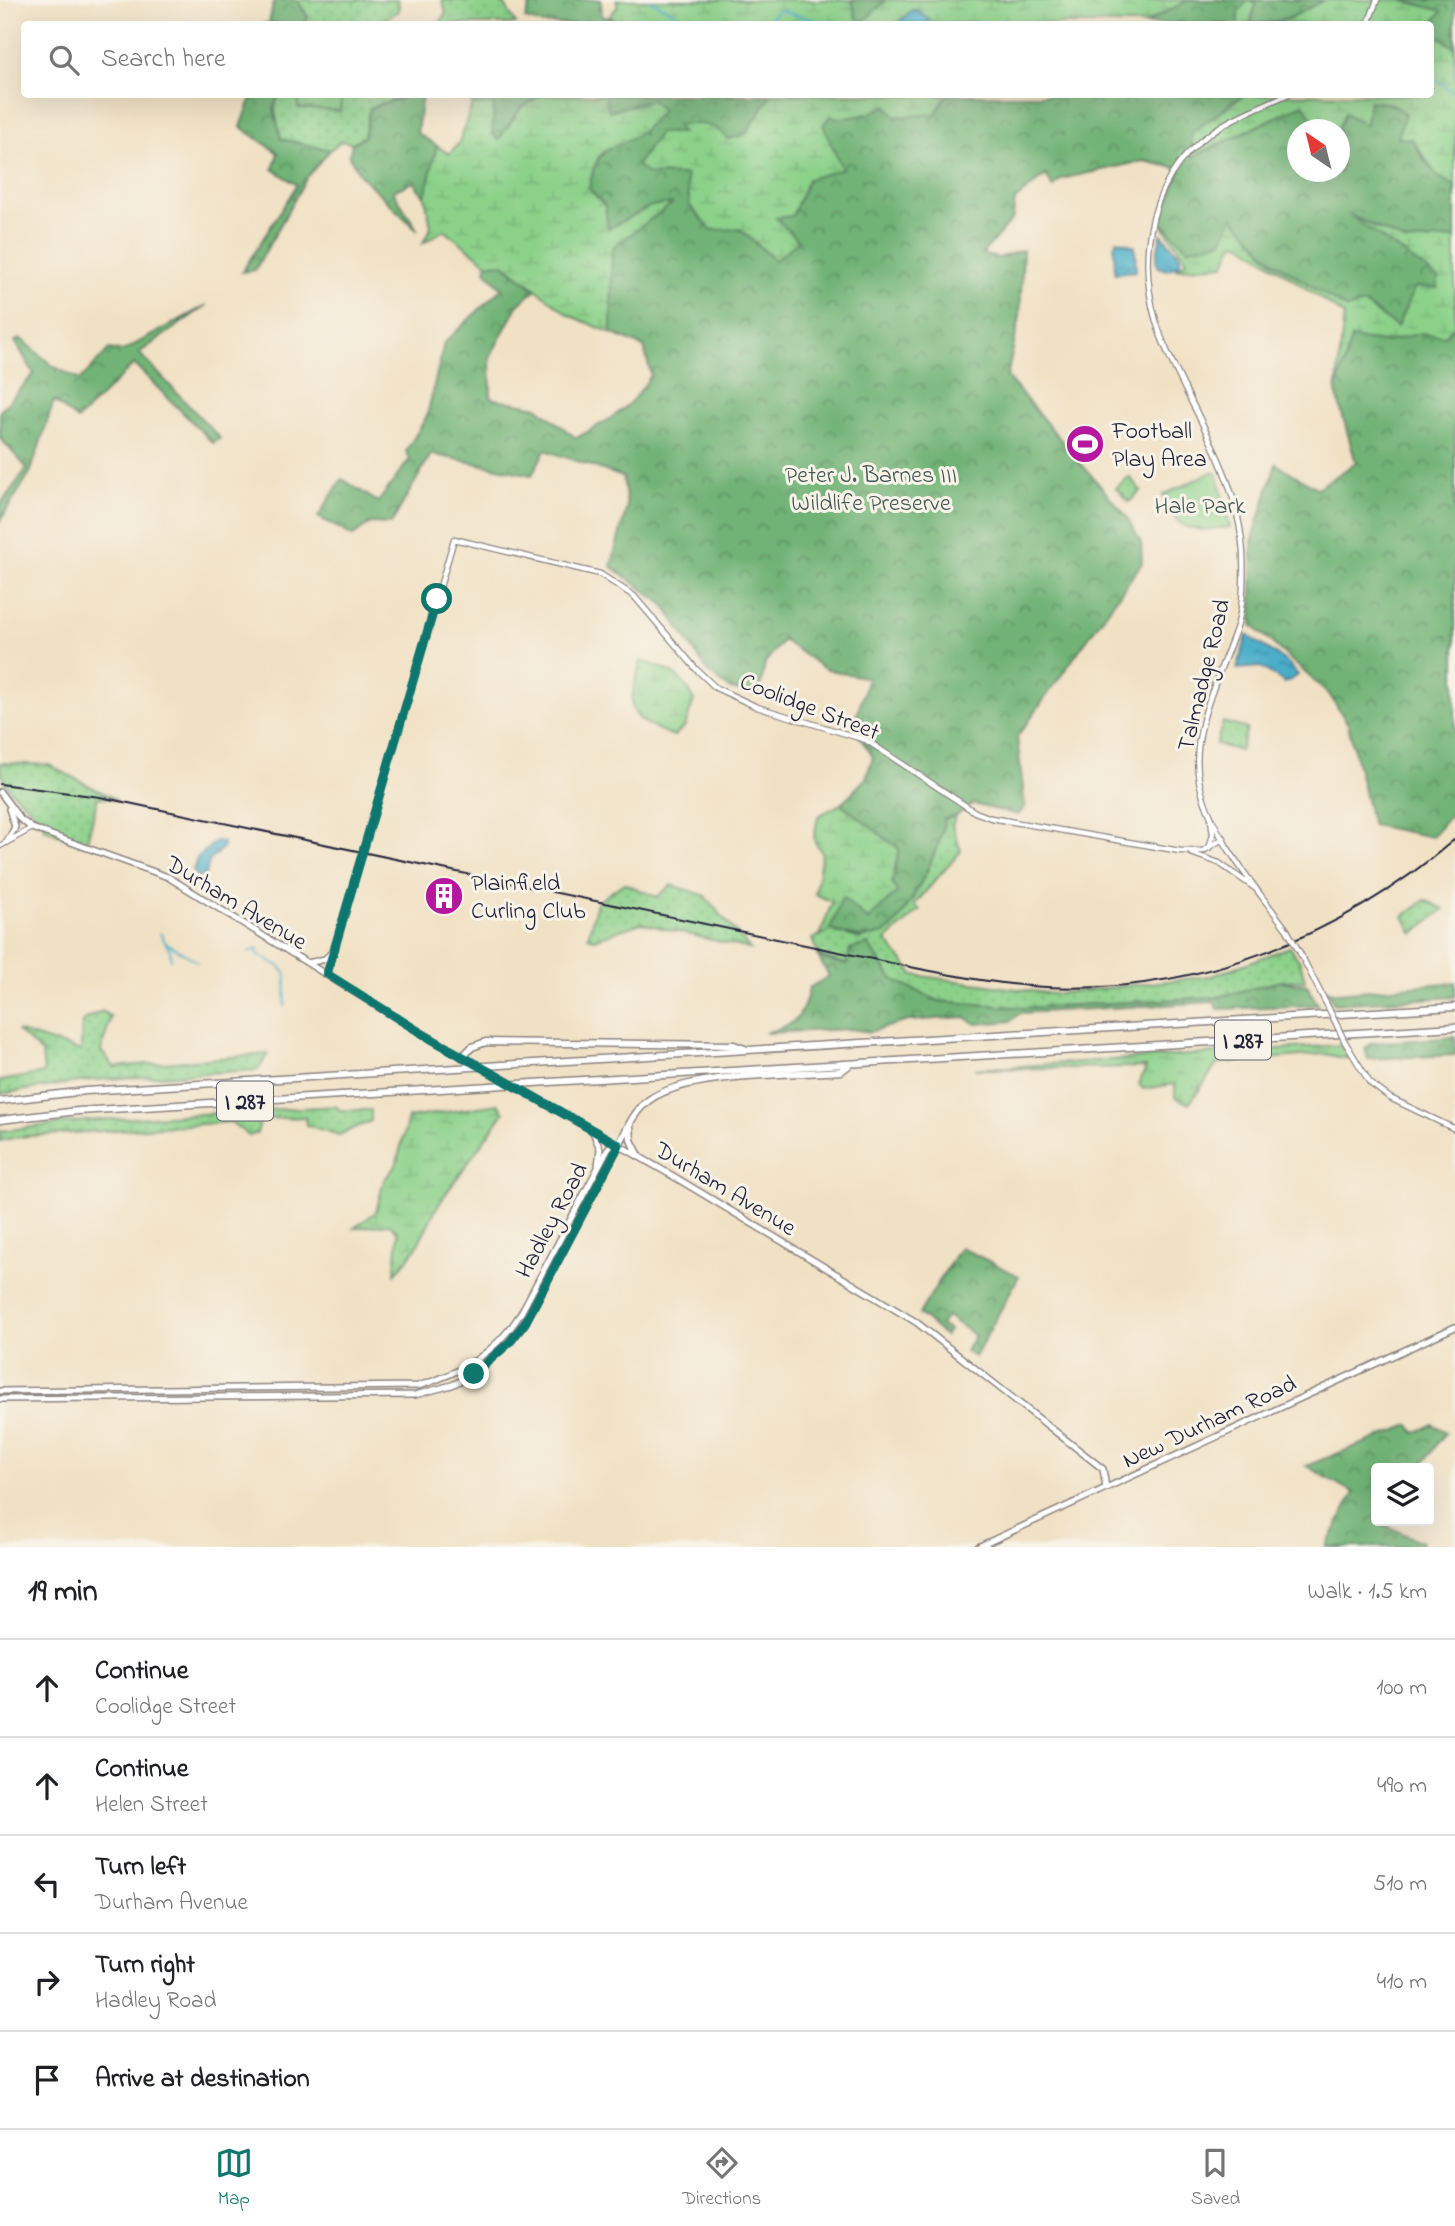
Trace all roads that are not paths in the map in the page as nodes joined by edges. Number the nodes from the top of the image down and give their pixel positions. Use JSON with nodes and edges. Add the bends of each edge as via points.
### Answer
{"nodes":[{"id":1,"x":1377,"y":0,"type":"edge"},
{"id":2,"x":1369,"y":21,"type":"edge"},
{"id":3,"x":1280,"y":98,"type":"edge"},
{"id":4,"x":0,"y":792,"type":"edge"},
{"id":5,"x":5,"y":799,"type":"junction"},
{"id":6,"x":1211,"y":818,"type":"junction"},
{"id":7,"x":32,"y":828,"type":"junction"},
{"id":8,"x":1224,"y":838,"type":"junction"},
{"id":9,"x":6,"y":842,"type":"junction"},
{"id":10,"x":0,"y":846,"type":"edge"},
{"id":11,"x":1209,"y":848,"type":"junction"},
{"id":12,"x":1180,"y":850,"type":"junction"},
{"id":13,"x":1259,"y":892,"type":"junction"},
{"id":14,"x":335,"y":949,"type":"junction"},
{"id":15,"x":306,"y":963,"type":"junction"},
{"id":16,"x":327,"y":974,"type":"junction"},
{"id":17,"x":1455,"y":1007,"type":"edge"},
{"id":18,"x":1455,"y":1027,"type":"edge"},
{"id":19,"x":751,"y":1051,"type":"junction"},
{"id":20,"x":462,"y":1056,"type":"junction"},
{"id":21,"x":851,"y":1064,"type":"junction"},
{"id":22,"x":511,"y":1084,"type":"junction"},
{"id":23,"x":0,"y":1101,"type":"edge"},
{"id":24,"x":0,"y":1121,"type":"edge"},
{"id":25,"x":630,"y":1123,"type":"junction"},
{"id":26,"x":1455,"y":1129,"type":"edge"},
{"id":27,"x":593,"y":1132,"type":"junction"},
{"id":28,"x":619,"y":1145,"type":"junction"},
{"id":29,"x":639,"y":1156,"type":"junction"},
{"id":30,"x":598,"y":1167,"type":"junction"},
{"id":31,"x":1455,"y":1327,"type":"edge"},
{"id":32,"x":0,"y":1391,"type":"edge"},
{"id":33,"x":0,"y":1399,"type":"edge"},
{"id":34,"x":1106,"y":1488,"type":"junction"},
{"id":35,"x":978,"y":1547,"type":"edge"}],
"edges":[{"from":1,"to":2,"type":"street"},
{"from":3,"to":6,"type":"street","name":"Talmadge Road","via":[[1213,130],[1180,160],[1153,215],[1147,252],[1150,296],[1161,337],[1221,459],[1241,533],[1240,612],[1202,728],[1197,760]]},
{"from":4,"to":5,"type":"main road"},
{"from":5,"to":7,"type":"main road"},
{"from":5,"to":9,"type":"main road","via":[[15,827]]},
{"from":6,"to":8,"type":"street","name":"Talmadge Road"},
{"from":6,"to":11,"type":"street"},
{"from":7,"to":9,"type":"street"},
{"from":7,"to":15,"type":"main road","name":"Durham Avenue","via":[[168,877]]},
{"from":8,"to":11,"type":"street","name":"Coolidge Street"},
{"from":8,"to":13,"type":"street","name":"Talmadge Road"},
{"from":9,"to":10,"type":"street"},
{"from":11,"to":12,"type":"street","name":"Coolidge Street"},
{"from":12,"to":13,"type":"street","via":[[1219,863]]},
{"from":12,"to":14,"type":"street","name":"Coolidge Street","via":[[1008,822],[975,811],[866,740],[757,707],[716,688],[634,596],[600,574],[454,539]]},
{"from":13,"to":26,"type":"street","name":"Talmadge Road","bridge":true,"via":[[1287,930],[1370,1083],[1390,1098]]},
{"from":14,"to":15,"type":"main road","via":[[322,961]]},
{"from":14,"to":16,"type":"street"},
{"from":15,"to":16,"type":"main road","name":"Durham Avenue"},
{"from":16,"to":20,"type":"main road","name":"Durham Avenue"},
{"from":17,"to":19,"type":"highway","number":"I 287"},
{"from":18,"to":21,"type":"highway","number":"I 287"},
{"from":19,"to":20,"type":"highway","via":[[734,1045],[486,1042]]},
{"from":19,"to":23,"type":"highway","number":"I 287","bridge":true,"via":[[99,1090]]},
{"from":20,"to":22,"type":"main road","name":"Durham Avenue"},
{"from":21,"to":22,"type":"highway","number":"I 287","bridge":true},
{"from":21,"to":25,"type":"highway","via":[[841,1071],[678,1086],[650,1100]]},
{"from":22,"to":24,"type":"highway","number":"I 287","bridge":true,"via":[[78,1111]]},
{"from":22,"to":27,"type":"main road","name":"Durham Avenue"},
{"from":25,"to":28,"type":"highway"},
{"from":25,"to":29,"type":"highway","via":[[631,1140]]},
{"from":27,"to":28,"type":"main road","name":"Durham Avenue"},
{"from":27,"to":30,"type":"main road","via":[[600,1149]]},
{"from":28,"to":29,"type":"main road","name":"Durham Avenue"},
{"from":28,"to":30,"type":"main road","name":"Hadley Road","via":[[609,1147]]},
{"from":28,"to":33,"type":"main road","name":"Hadley Road","via":[[525,1323],[494,1359],[452,1385],[415,1395]]},
{"from":29,"to":34,"type":"main road","name":"Durham Avenue","via":[[916,1322],[1103,1469]]},
{"from":30,"to":32,"type":"main road","name":"Hadley Road","via":[[512,1327],[485,1355],[449,1376],[418,1386]]},
{"from":31,"to":34,"type":"main road","name":"New Durham Road"},
{"from":34,"to":35,"type":"main road","name":"New Durham Road"}]}
